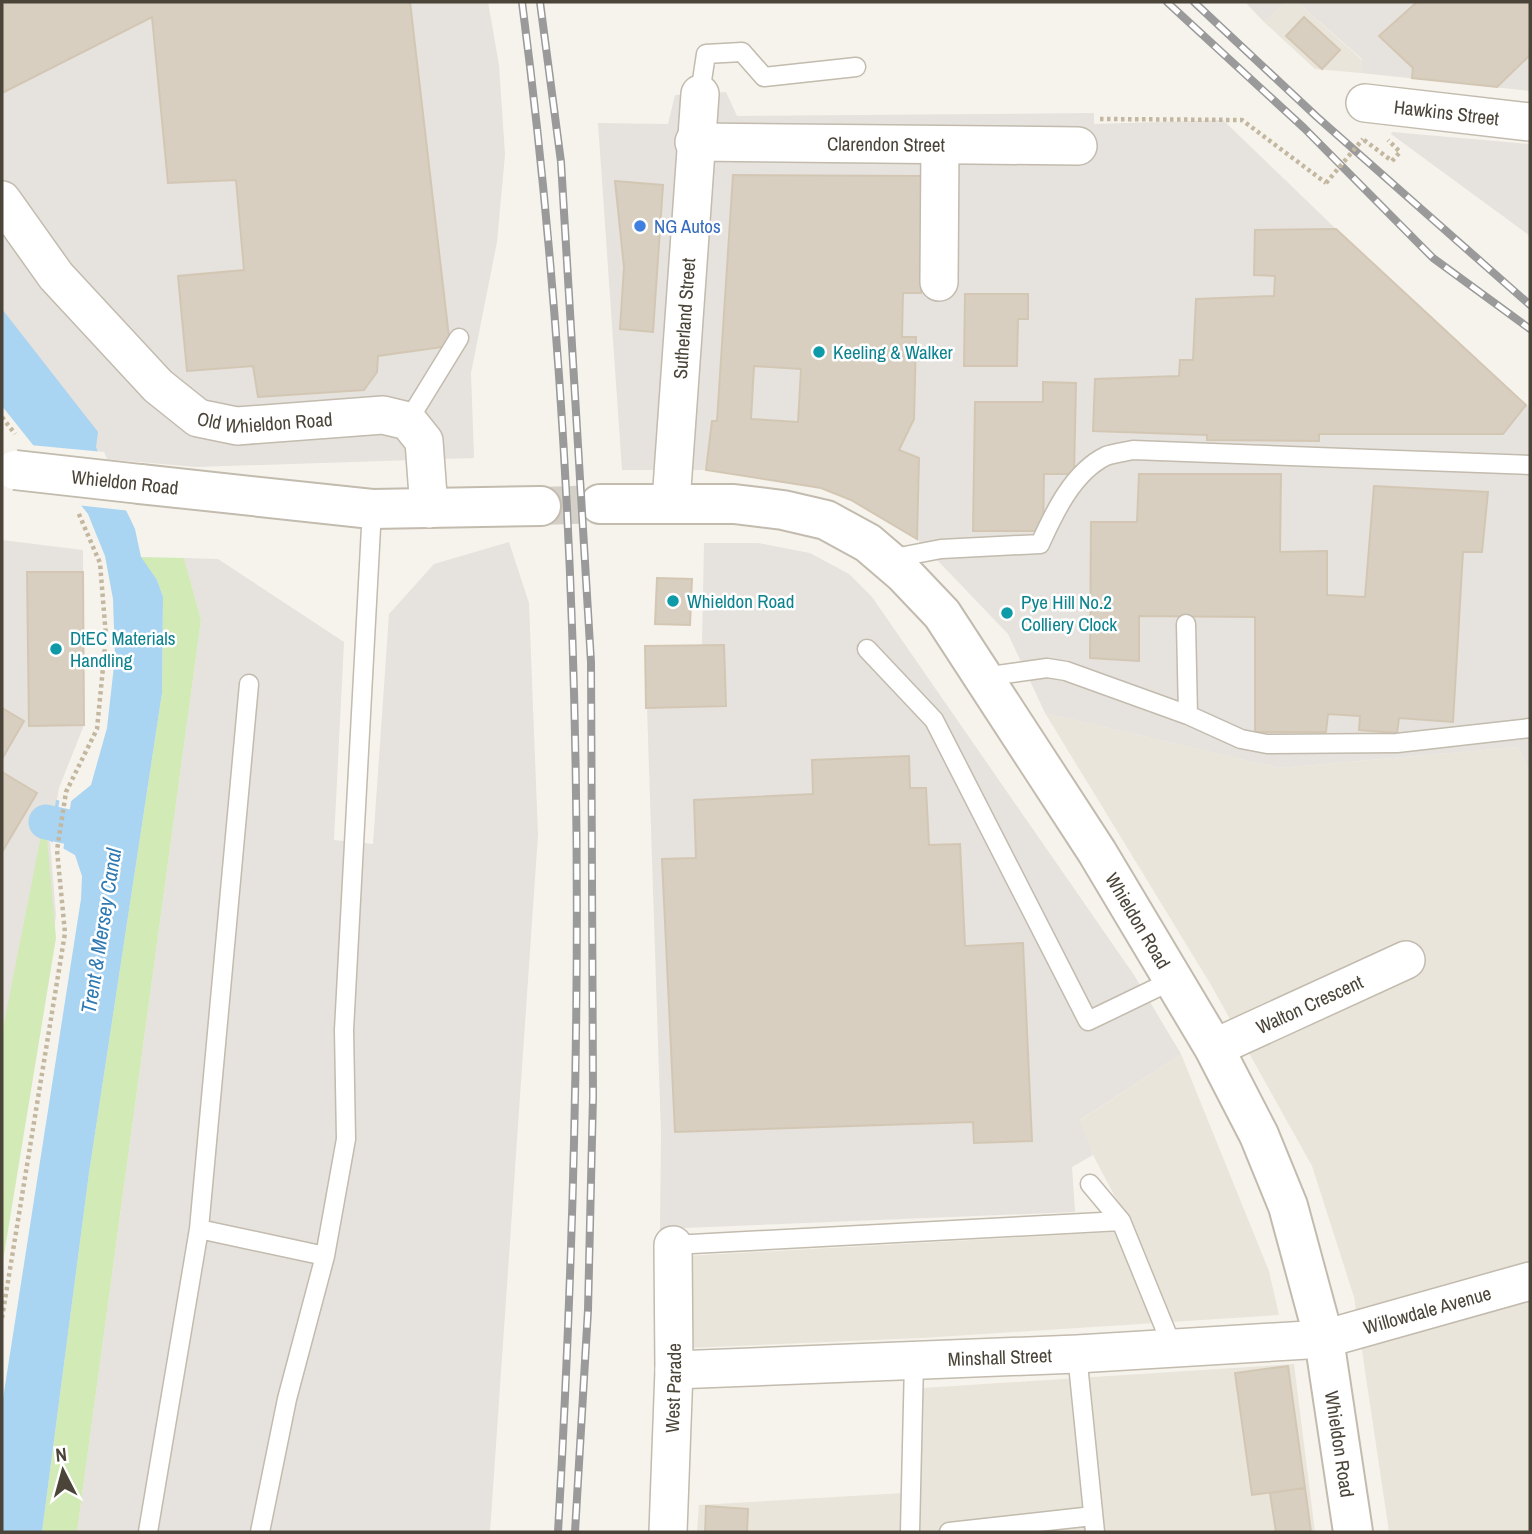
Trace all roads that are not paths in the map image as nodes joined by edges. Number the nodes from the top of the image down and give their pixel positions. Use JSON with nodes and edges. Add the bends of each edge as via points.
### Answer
{"nodes":[{"id":1,"x":856,"y":66,"type":"dead end"},
{"id":2,"x":700,"y":94,"type":"joint"},
{"id":3,"x":1365,"y":103,"type":"dead end"},
{"id":4,"x":1530,"y":122,"type":"edge"},
{"id":5,"x":694,"y":142,"type":"junction"},
{"id":6,"x":940,"y":146,"type":"junction"},
{"id":7,"x":1078,"y":146,"type":"road end"},
{"id":8,"x":2,"y":200,"type":"edge"},
{"id":9,"x":939,"y":282,"type":"dead end"},
{"id":10,"x":459,"y":338,"type":"dead end"},
{"id":11,"x":408,"y":421,"type":"junction"},
{"id":12,"x":11,"y":458,"type":"edge"},
{"id":13,"x":1530,"y":465,"type":"edge"},
{"id":14,"x":670,"y":502,"type":"junction"},
{"id":15,"x":600,"y":504,"type":"tunnel mouth"},
{"id":16,"x":541,"y":506,"type":"tunnel mouth"},
{"id":17,"x":372,"y":509,"type":"junction"},
{"id":18,"x":429,"y":509,"type":"junction"},
{"id":19,"x":888,"y":560,"type":"junction"},
{"id":20,"x":1186,"y":624,"type":"dead end"},
{"id":21,"x":867,"y":649,"type":"dead end"},
{"id":22,"x":983,"y":677,"type":"junction"},
{"id":23,"x":249,"y":684,"type":"dead end"},
{"id":24,"x":1188,"y":715,"type":"junction"},
{"id":25,"x":1530,"y":728,"type":"edge"},
{"id":26,"x":1406,"y":960,"type":"dead end"},
{"id":27,"x":1173,"y":980,"type":"junction"},
{"id":28,"x":1214,"y":1048,"type":"junction"},
{"id":29,"x":1090,"y":1184,"type":"dead end"},
{"id":30,"x":1121,"y":1221,"type":"junction"},
{"id":31,"x":199,"y":1229,"type":"junction"},
{"id":32,"x":673,"y":1245,"type":"joint"},
{"id":33,"x":325,"y":1256,"type":"junction"},
{"id":34,"x":1530,"y":1281,"type":"edge"},
{"id":35,"x":1324,"y":1339,"type":"junction"},
{"id":36,"x":1172,"y":1346,"type":"junction"},
{"id":37,"x":1077,"y":1354,"type":"junction"},
{"id":38,"x":914,"y":1362,"type":"junction"},
{"id":39,"x":674,"y":1370,"type":"junction"},
{"id":40,"x":1094,"y":1524,"type":"edge"},
{"id":41,"x":148,"y":1532,"type":"edge"},
{"id":42,"x":260,"y":1532,"type":"edge"},
{"id":43,"x":668,"y":1532,"type":"edge"},
{"id":44,"x":910,"y":1532,"type":"edge"},
{"id":45,"x":949,"y":1532,"type":"edge"},
{"id":46,"x":1353,"y":1532,"type":"edge"}],
"edges":[{"from":1,"to":2,"type":"lane","via":[[764,77],[741,52],[706,54]]},
{"from":2,"to":5,"type":"street","name":"Sutherland Street"},
{"from":3,"to":4,"type":"street","name":"Hawkins Street"},
{"from":5,"to":6,"type":"street","name":"Clarendon Street"},
{"from":5,"to":14,"type":"street","name":"Sutherland Street"},
{"from":6,"to":7,"type":"street","name":"Clarendon Street"},
{"from":6,"to":9,"type":"street"},
{"from":8,"to":11,"type":"street","name":"Old Whieldon Road","via":[[56,276],[158,386],[198,418],[237,426],[383,415]]},
{"from":10,"to":11,"type":"lane"},
{"from":11,"to":18,"type":"street","via":[[424,441]]},
{"from":12,"to":17,"type":"street","name":"Whieldon Road","bridge":true,"via":[[140,484]]},
{"from":13,"to":19,"type":"lane","via":[[1133,450],[1105,457],[1081,477],[1056,507],[1040,544],[941,549]]},
{"from":14,"to":15,"type":"street","name":"Whieldon Road"},
{"from":14,"to":19,"type":"street","name":"Whieldon Road","via":[[746,505],[826,520]]},
{"from":16,"to":18,"type":"street","name":"Whieldon Road"},
{"from":17,"to":18,"type":"street","name":"Whieldon Road"},
{"from":17,"to":33,"type":"lane","via":[[344,1030],[346,1139]]},
{"from":19,"to":22,"type":"street","name":"Whieldon Road","via":[[942,614]]},
{"from":20,"to":24,"type":"lane"},
{"from":21,"to":27,"type":"lane","via":[[934,720],[1088,1021]]},
{"from":22,"to":24,"type":"lane","via":[[1047,668],[1066,671]]},
{"from":22,"to":27,"type":"street","name":"Whieldon Road","via":[[1097,852]]},
{"from":23,"to":31,"type":"lane"},
{"from":24,"to":25,"type":"lane","via":[[1241,739],[1267,744],[1397,743]]},
{"from":26,"to":28,"type":"street","name":"Walton Crescent"},
{"from":27,"to":28,"type":"street","name":"Whieldon Road"},
{"from":28,"to":35,"type":"street","name":"Whieldon Road","via":[[1259,1135],[1288,1206]]},
{"from":29,"to":30,"type":"lane"},
{"from":30,"to":32,"type":"lane"},
{"from":30,"to":36,"type":"lane"},
{"from":31,"to":33,"type":"lane"},
{"from":31,"to":41,"type":"lane"},
{"from":32,"to":39,"type":"street","name":"West Parade"},
{"from":33,"to":42,"type":"lane","via":[[287,1399]]},
{"from":34,"to":35,"type":"street","name":"Willowdale Avenue"},
{"from":35,"to":36,"type":"street","name":"Minshall Street"},
{"from":35,"to":46,"type":"street","name":"Whieldon Road"},
{"from":36,"to":37,"type":"street","name":"Minshall Street"},
{"from":37,"to":38,"type":"street","name":"Minshall Street"},
{"from":37,"to":40,"type":"lane"},
{"from":38,"to":39,"type":"street","name":"Minshall Street"},
{"from":38,"to":44,"type":"lane"},
{"from":39,"to":43,"type":"street","name":"West Parade"},
{"from":40,"to":45,"type":"lane"}]}
